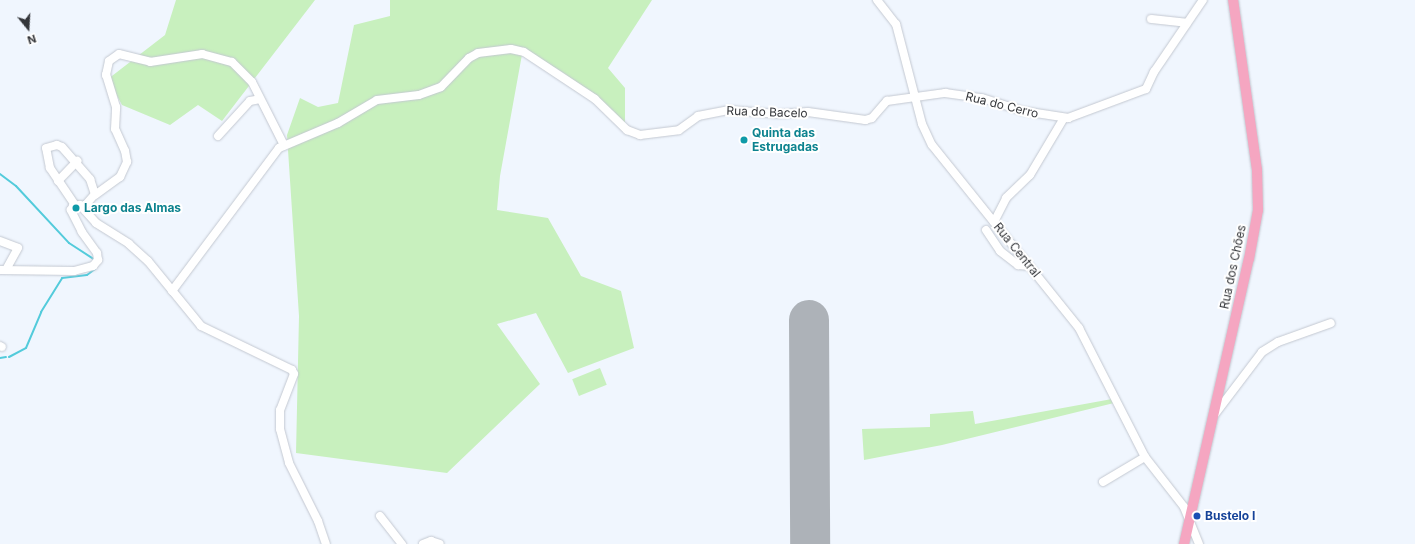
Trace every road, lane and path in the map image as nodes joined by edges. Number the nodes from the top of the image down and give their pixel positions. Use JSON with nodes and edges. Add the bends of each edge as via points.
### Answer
{"nodes":[{"id":1,"x":877,"y":0,"type":"edge"},
{"id":2,"x":1203,"y":0,"type":"edge"},
{"id":3,"x":1233,"y":0,"type":"edge"},
{"id":4,"x":1151,"y":19,"type":"dead end"},
{"id":5,"x":1187,"y":24,"type":"junction"},
{"id":6,"x":915,"y":97,"type":"junction"},
{"id":7,"x":260,"y":99,"type":"junction"},
{"id":8,"x":1064,"y":118,"type":"junction"},
{"id":9,"x":218,"y":136,"type":"dead end"},
{"id":10,"x":284,"y":145,"type":"junction"},
{"id":11,"x":77,"y":161,"type":"junction"},
{"id":12,"x":58,"y":181,"type":"junction"},
{"id":13,"x":95,"y":195,"type":"junction"},
{"id":14,"x":75,"y":205,"type":"junction"},
{"id":15,"x":83,"y":208,"type":"junction"},
{"id":16,"x":994,"y":222,"type":"junction"},
{"id":17,"x":986,"y":230,"type":"dead end"},
{"id":18,"x":0,"y":241,"type":"edge"},
{"id":19,"x":1029,"y":266,"type":"junction"},
{"id":20,"x":3,"y":270,"type":"edge"},
{"id":21,"x":172,"y":291,"type":"junction"},
{"id":22,"x":1331,"y":323,"type":"dead end"},
{"id":23,"x":1214,"y":416,"type":"junction"},
{"id":24,"x":1145,"y":457,"type":"junction"},
{"id":25,"x":1103,"y":482,"type":"dead end"},
{"id":26,"x":1176,"y":494,"type":"junction"},
{"id":27,"x":1194,"y":500,"type":"junction"},
{"id":28,"x":380,"y":516,"type":"dead end"},
{"id":29,"x":1190,"y":519,"type":"junction"},
{"id":30,"x":1185,"y":540,"type":"edge"},
{"id":31,"x":326,"y":544,"type":"edge"},
{"id":32,"x":402,"y":544,"type":"edge"},
{"id":33,"x":423,"y":544,"type":"edge"},
{"id":34,"x":440,"y":544,"type":"edge"},
{"id":35,"x":1199,"y":544,"type":"edge"}],
"edges":[{"from":1,"to":6,"type":"street","name":"Rua Central","via":[[896,24]]},
{"from":2,"to":5,"type":"street","name":"Rua do Cerro"},
{"from":3,"to":23,"type":"main road","name":"Rua dos Chões","via":[[1257,170],[1258,203],[1252,245]]},
{"from":4,"to":5,"type":"street"},
{"from":5,"to":8,"type":"street","name":"Rua do Cerro","via":[[1145,90],[1085,114]]},
{"from":6,"to":8,"type":"street","name":"Rua do Cerro","via":[[945,94],[975,96],[1019,110]]},
{"from":6,"to":10,"type":"street","name":"Rua do Bacelo","via":[[885,102],[872,118],[865,120],[805,112],[778,114],[725,110],[698,116],[679,130],[640,135],[627,130],[595,99],[524,52],[511,49],[476,54],[441,87],[419,95],[377,100],[338,124]]},
{"from":6,"to":16,"type":"street","name":"Rua Central","via":[[932,145]]},
{"from":7,"to":9,"type":"street","via":[[250,101]]},
{"from":7,"to":10,"type":"street"},
{"from":7,"to":13,"type":"street","via":[[246,74],[235,63],[222,58],[199,54],[150,62],[127,54],[113,56],[106,66],[106,79],[116,107],[115,129],[127,162],[120,177]]},
{"from":8,"to":16,"type":"street","via":[[1030,175],[1006,198]]},
{"from":10,"to":21,"type":"street","via":[[273,154]]},
{"from":11,"to":12,"type":"street"},
{"from":11,"to":12,"type":"street","via":[[60,145],[46,148],[50,168]]},
{"from":11,"to":13,"type":"street","via":[[92,182]]},
{"from":12,"to":14,"type":"street"},
{"from":13,"to":15,"type":"street"},
{"from":14,"to":15,"type":"street"},
{"from":14,"to":20,"type":"street","via":[[71,208],[77,223],[98,255],[96,264],[87,270]]},
{"from":15,"to":21,"type":"street","via":[[100,226],[142,255]]},
{"from":16,"to":19,"type":"street","name":"Rua Central"},
{"from":17,"to":19,"type":"street","via":[[1000,251],[1018,265]]},
{"from":18,"to":20,"type":"street","via":[[18,248]]},
{"from":19,"to":24,"type":"street","name":"Rua Central","via":[[1079,328]]},
{"from":21,"to":31,"type":"street","via":[[202,327],[256,350],[294,371],[280,410],[280,429],[289,463],[318,521]]},
{"from":22,"to":23,"type":"street","via":[[1278,342],[1262,352]]},
{"from":23,"to":27,"type":"main road","name":"Rua dos Chões"},
{"from":24,"to":25,"type":"street"},
{"from":24,"to":26,"type":"street","name":"Rua Central"},
{"from":26,"to":27,"type":"street","via":[[1185,500]]},
{"from":26,"to":29,"type":"street","name":"Rua Central"},
{"from":27,"to":29,"type":"main road","name":"Rua dos Chões"},
{"from":28,"to":32,"type":"street"},
{"from":29,"to":30,"type":"main road","name":"Rua dos Chões"},
{"from":29,"to":35,"type":"street","name":"Rua Central"},
{"from":33,"to":34,"type":"street","via":[[431,541]]}]}
